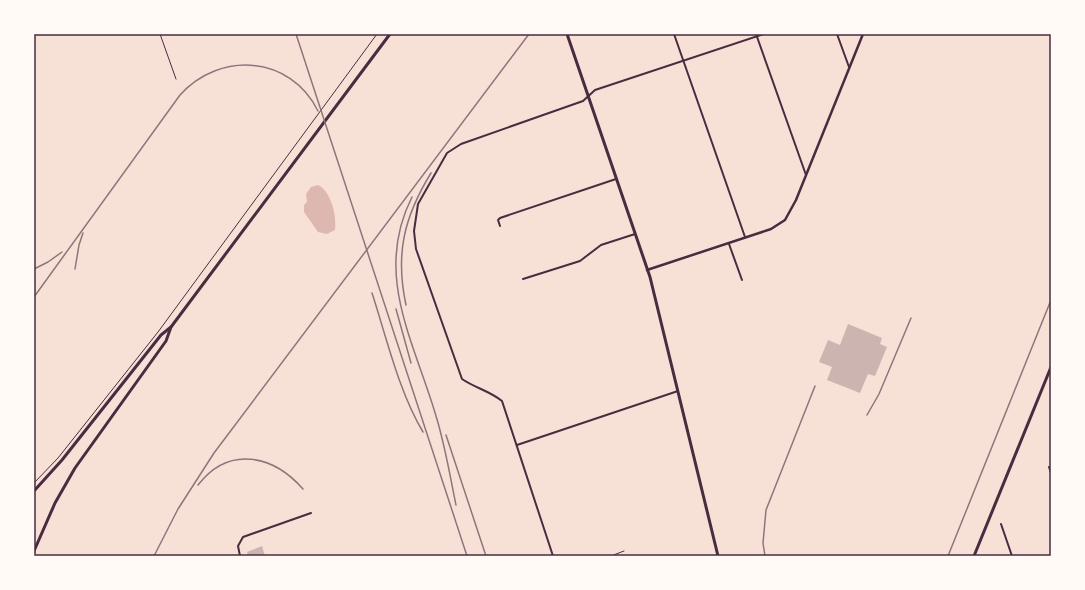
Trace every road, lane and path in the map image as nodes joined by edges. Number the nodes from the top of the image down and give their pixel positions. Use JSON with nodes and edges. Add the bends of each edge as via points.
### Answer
{"nodes":[{"id":1,"x":160,"y":34,"type":"edge"},
{"id":2,"x":377,"y":34,"type":"edge"},
{"id":3,"x":390,"y":34,"type":"edge"},
{"id":4,"x":567,"y":34,"type":"edge"},
{"id":5,"x":674,"y":34,"type":"edge"},
{"id":6,"x":764,"y":34,"type":"edge"},
{"id":7,"x":837,"y":34,"type":"edge"},
{"id":8,"x":863,"y":34,"type":"edge"},
{"id":9,"x":756,"y":35,"type":"edge"},
{"id":10,"x":684,"y":62,"type":"junction"},
{"id":11,"x":849,"y":67,"type":"junction"},
{"id":12,"x":176,"y":79,"type":"dead end"},
{"id":13,"x":589,"y":95,"type":"junction"},
{"id":14,"x":806,"y":175,"type":"junction"},
{"id":15,"x":616,"y":179,"type":"junction"},
{"id":16,"x":500,"y":226,"type":"dead end"},
{"id":17,"x":635,"y":234,"type":"junction"},
{"id":18,"x":745,"y":238,"type":"junction"},
{"id":19,"x":729,"y":244,"type":"junction"},
{"id":20,"x":648,"y":270,"type":"junction"},
{"id":21,"x":523,"y":279,"type":"dead end"},
{"id":22,"x":742,"y":280,"type":"dead end"},
{"id":23,"x":171,"y":328,"type":"junction"},
{"id":24,"x":1051,"y":366,"type":"edge"},
{"id":25,"x":678,"y":391,"type":"junction"},
{"id":26,"x":517,"y":445,"type":"junction"},
{"id":27,"x":1049,"y":467,"type":"dead end"},
{"id":28,"x":1051,"y":473,"type":"edge"},
{"id":29,"x":34,"y":483,"type":"edge"},
{"id":30,"x":34,"y":491,"type":"edge"},
{"id":31,"x":312,"y":513,"type":"dead end"},
{"id":32,"x":1001,"y":524,"type":"dead end"},
{"id":33,"x":34,"y":551,"type":"edge"},
{"id":34,"x":624,"y":551,"type":"dead end"},
{"id":35,"x":240,"y":556,"type":"edge"},
{"id":36,"x":553,"y":556,"type":"edge"},
{"id":37,"x":611,"y":556,"type":"edge"},
{"id":38,"x":718,"y":556,"type":"edge"},
{"id":39,"x":974,"y":556,"type":"edge"},
{"id":40,"x":1012,"y":556,"type":"edge"}],
"edges":[{"from":1,"to":12,"type":"lane"},
{"from":2,"to":29,"type":"path","via":[[158,332],[58,458]]},
{"from":3,"to":23,"type":"main road"},
{"from":4,"to":13,"type":"main road"},
{"from":5,"to":10,"type":"street"},
{"from":6,"to":9,"type":"street"},
{"from":7,"to":11,"type":"street"},
{"from":8,"to":11,"type":"street"},
{"from":9,"to":10,"type":"street"},
{"from":9,"to":14,"type":"street"},
{"from":10,"to":13,"type":"street","via":[[595,90]]},
{"from":10,"to":18,"type":"street"},
{"from":11,"to":14,"type":"street"},
{"from":13,"to":15,"type":"main road"},
{"from":13,"to":26,"type":"street","via":[[583,101],[461,144],[446,153],[418,204],[414,231],[416,249],[462,379],[472,386],[494,394],[502,401]]},
{"from":14,"to":18,"type":"street","via":[[793,208],[785,220],[771,229]]},
{"from":15,"to":16,"type":"street","via":[[500,218]]},
{"from":15,"to":17,"type":"main road"},
{"from":17,"to":20,"type":"main road"},
{"from":17,"to":21,"type":"street","via":[[601,245],[580,261]]},
{"from":18,"to":19,"type":"street"},
{"from":19,"to":20,"type":"street"},
{"from":19,"to":22,"type":"street"},
{"from":20,"to":25,"type":"main road"},
{"from":23,"to":30,"type":"main road","via":[[161,335],[62,460]]},
{"from":23,"to":33,"type":"main road","via":[[166,341],[75,468],[55,503]]},
{"from":24,"to":39,"type":"main road"},
{"from":25,"to":26,"type":"street"},
{"from":25,"to":38,"type":"main road"},
{"from":26,"to":36,"type":"street"},
{"from":27,"to":28,"type":"street"},
{"from":31,"to":35,"type":"street","via":[[247,535],[239,542]]},
{"from":32,"to":40,"type":"street"},
{"from":34,"to":37,"type":"lane"}]}
